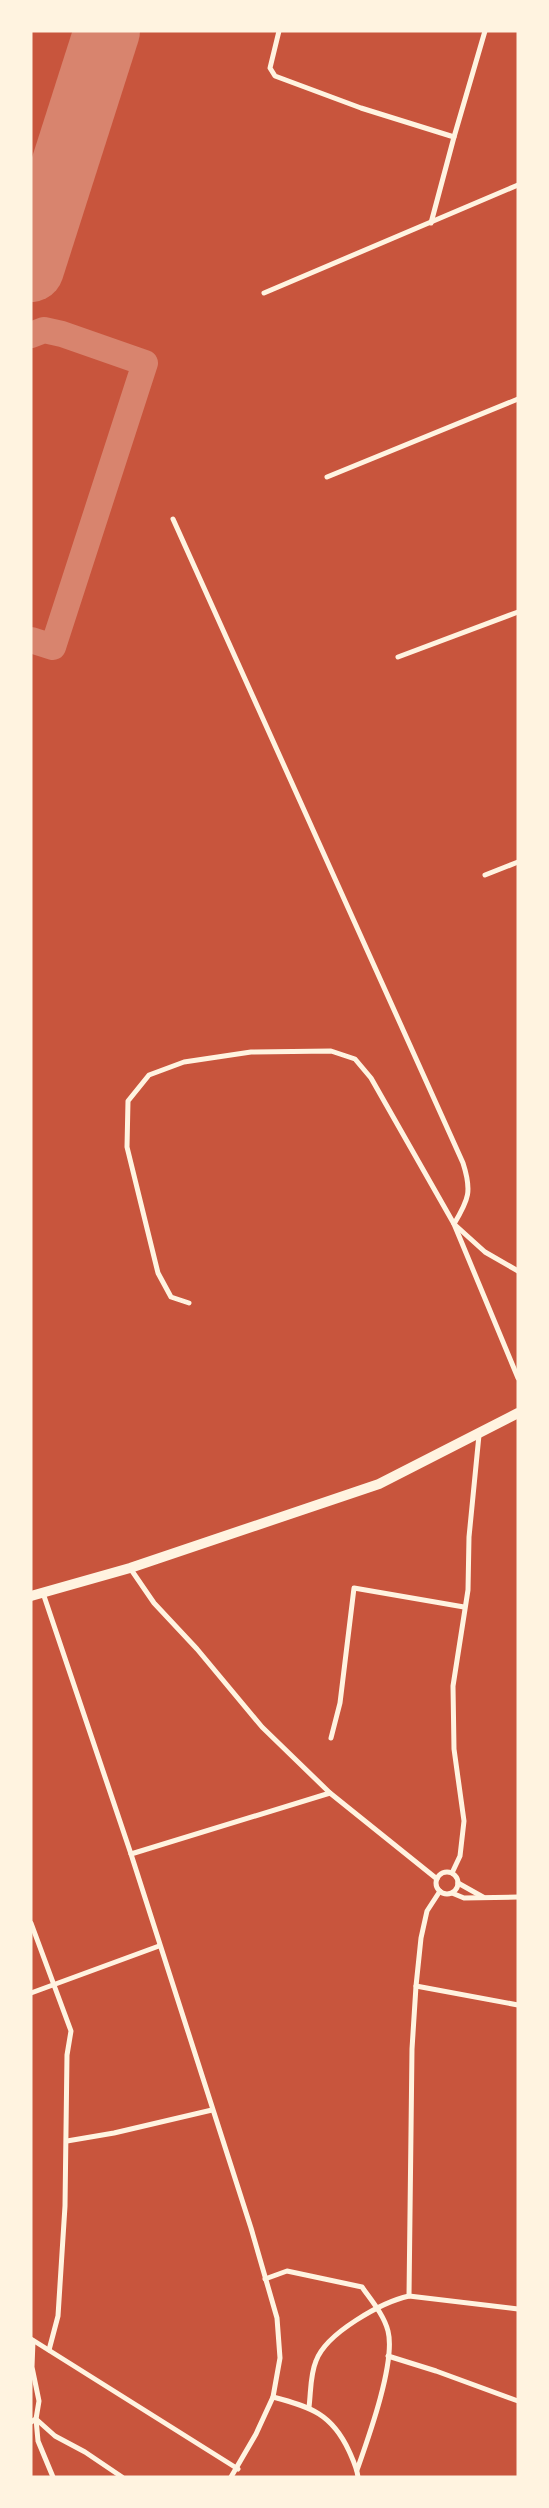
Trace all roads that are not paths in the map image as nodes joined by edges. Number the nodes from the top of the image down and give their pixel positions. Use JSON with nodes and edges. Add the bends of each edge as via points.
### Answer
{"nodes":[{"id":1,"x":279,"y":31,"type":"edge"},
{"id":2,"x":485,"y":31,"type":"edge"},
{"id":3,"x":454,"y":137,"type":"junction"},
{"id":4,"x":518,"y":185,"type":"edge"},
{"id":5,"x":431,"y":223,"type":"junction"},
{"id":6,"x":264,"y":293,"type":"dead end"},
{"id":7,"x":518,"y":399,"type":"edge"},
{"id":8,"x":327,"y":477,"type":"dead end"},
{"id":9,"x":173,"y":519,"type":"dead end"},
{"id":10,"x":518,"y":612,"type":"edge"},
{"id":11,"x":398,"y":658,"type":"dead end"},
{"id":12,"x":518,"y":862,"type":"edge"},
{"id":13,"x":485,"y":875,"type":"dead end"},
{"id":14,"x":454,"y":1224,"type":"junction"},
{"id":15,"x":518,"y":1271,"type":"edge"},
{"id":16,"x":189,"y":1302,"type":"dead end"},
{"id":17,"x":518,"y":1378,"type":"edge"},
{"id":18,"x":518,"y":1413,"type":"edge"},
{"id":19,"x":479,"y":1434,"type":"junction"},
{"id":20,"x":130,"y":1568,"type":"junction"},
{"id":21,"x":42,"y":1592,"type":"junction"},
{"id":22,"x":31,"y":1596,"type":"edge"},
{"id":23,"x":464,"y":1607,"type":"junction"},
{"id":24,"x":331,"y":1738,"type":"dead end"},
{"id":25,"x":330,"y":1793,"type":"junction"},
{"id":26,"x":131,"y":1854,"type":"junction"},
{"id":27,"x":452,"y":1873,"type":"junction"},
{"id":28,"x":437,"y":1879,"type":"junction"},
{"id":29,"x":458,"y":1883,"type":"junction"},
{"id":30,"x":440,"y":1891,"type":"junction"},
{"id":31,"x":452,"y":1893,"type":"junction"},
{"id":32,"x":483,"y":1897,"type":"junction"},
{"id":33,"x":518,"y":1897,"type":"edge"},
{"id":34,"x":31,"y":1923,"type":"edge"},
{"id":35,"x":159,"y":1946,"type":"junction"},
{"id":36,"x":56,"y":1985,"type":"junction"},
{"id":37,"x":416,"y":1986,"type":"junction"},
{"id":38,"x":31,"y":1993,"type":"edge"},
{"id":39,"x":518,"y":2005,"type":"edge"},
{"id":40,"x":212,"y":2110,"type":"junction"},
{"id":41,"x":67,"y":2141,"type":"junction"},
{"id":42,"x":265,"y":2280,"type":"junction"},
{"id":43,"x":409,"y":2296,"type":"junction"},
{"id":44,"x":377,"y":2309,"type":"junction"},
{"id":45,"x":518,"y":2309,"type":"edge"},
{"id":46,"x":32,"y":2340,"type":"edge"},
{"id":47,"x":49,"y":2350,"type":"junction"},
{"id":48,"x":388,"y":2356,"type":"junction"},
{"id":49,"x":273,"y":2397,"type":"junction"},
{"id":50,"x":518,"y":2401,"type":"edge"},
{"id":51,"x":309,"y":2407,"type":"junction"},
{"id":52,"x":34,"y":2421,"type":"edge"},
{"id":53,"x":238,"y":2469,"type":"junction"},
{"id":54,"x":357,"y":2470,"type":"junction"},
{"id":55,"x":53,"y":2477,"type":"edge"},
{"id":56,"x":122,"y":2477,"type":"edge"},
{"id":57,"x":231,"y":2477,"type":"edge"},
{"id":58,"x":358,"y":2477,"type":"edge"}],
"edges":[{"from":1,"to":3,"type":"street","via":[[270,68],[275,76],[361,108]]},
{"from":2,"to":3,"type":"street"},
{"from":3,"to":5,"type":"street"},
{"from":4,"to":5,"type":"street"},
{"from":5,"to":6,"type":"street"},
{"from":7,"to":8,"type":"street"},
{"from":9,"to":14,"type":"street","via":[[463,1163],[470,1185],[466,1204]]},
{"from":10,"to":11,"type":"street"},
{"from":12,"to":13,"type":"street"},
{"from":14,"to":15,"type":"street","via":[[485,1252]]},
{"from":14,"to":16,"type":"street","via":[[371,1078],[355,1059],[331,1051],[252,1052],[184,1062],[149,1075],[128,1101],[127,1147],[158,1272],[171,1297]]},
{"from":14,"to":17,"type":"street"},
{"from":18,"to":19,"type":"highway"},
{"from":19,"to":20,"type":"highway","via":[[379,1484]]},
{"from":19,"to":23,"type":"street","via":[[469,1537],[468,1590]]},
{"from":20,"to":21,"type":"highway"},
{"from":20,"to":25,"type":"street","via":[[154,1603],[262,1727]]},
{"from":21,"to":22,"type":"highway"},
{"from":21,"to":26,"type":"street"},
{"from":23,"to":24,"type":"street","via":[[354,1588],[340,1703]]},
{"from":23,"to":27,"type":"street","via":[[453,1686],[454,1749],[464,1821],[460,1856]]},
{"from":25,"to":26,"type":"street"},
{"from":25,"to":28,"type":"street"},
{"from":26,"to":35,"type":"street"},
{"from":27,"to":28,"type":"street","via":[[443,1873]]},
{"from":27,"to":29,"type":"street"},
{"from":28,"to":30,"type":"street"},
{"from":29,"to":31,"type":"street"},
{"from":29,"to":32,"type":"street"},
{"from":30,"to":31,"type":"street"},
{"from":30,"to":37,"type":"street","via":[[427,1911]]},
{"from":31,"to":32,"type":"street","via":[[464,1898]]},
{"from":32,"to":33,"type":"street"},
{"from":34,"to":36,"type":"street"},
{"from":35,"to":36,"type":"street"},
{"from":35,"to":40,"type":"street"},
{"from":36,"to":38,"type":"street"},
{"from":36,"to":41,"type":"street","via":[[71,2031],[67,2055]]},
{"from":37,"to":39,"type":"street"},
{"from":37,"to":43,"type":"street","via":[[412,2049]]},
{"from":40,"to":41,"type":"street"},
{"from":40,"to":42,"type":"street"},
{"from":41,"to":47,"type":"street","via":[[58,2316]]},
{"from":42,"to":44,"type":"street","via":[[286,2271],[362,2288]]},
{"from":42,"to":49,"type":"street","via":[[279,2335],[280,2358]]},
{"from":43,"to":44,"type":"street"},
{"from":43,"to":45,"type":"street"},
{"from":44,"to":48,"type":"street","via":[[388,2331]]},
{"from":44,"to":51,"type":"street","via":[[342,2331],[320,2352],[315,2362]]},
{"from":46,"to":47,"type":"street"},
{"from":46,"to":52,"type":"street","via":[[32,2367],[39,2400]]},
{"from":47,"to":53,"type":"street"},
{"from":48,"to":50,"type":"street"},
{"from":48,"to":54,"type":"street","via":[[374,2423]]},
{"from":49,"to":51,"type":"street"},
{"from":49,"to":53,"type":"street"},
{"from":51,"to":54,"type":"street","via":[[325,2416],[342,2437]]},
{"from":52,"to":55,"type":"street","via":[[38,2441]]},
{"from":52,"to":56,"type":"street"},
{"from":53,"to":57,"type":"street"},
{"from":54,"to":58,"type":"street"}]}
